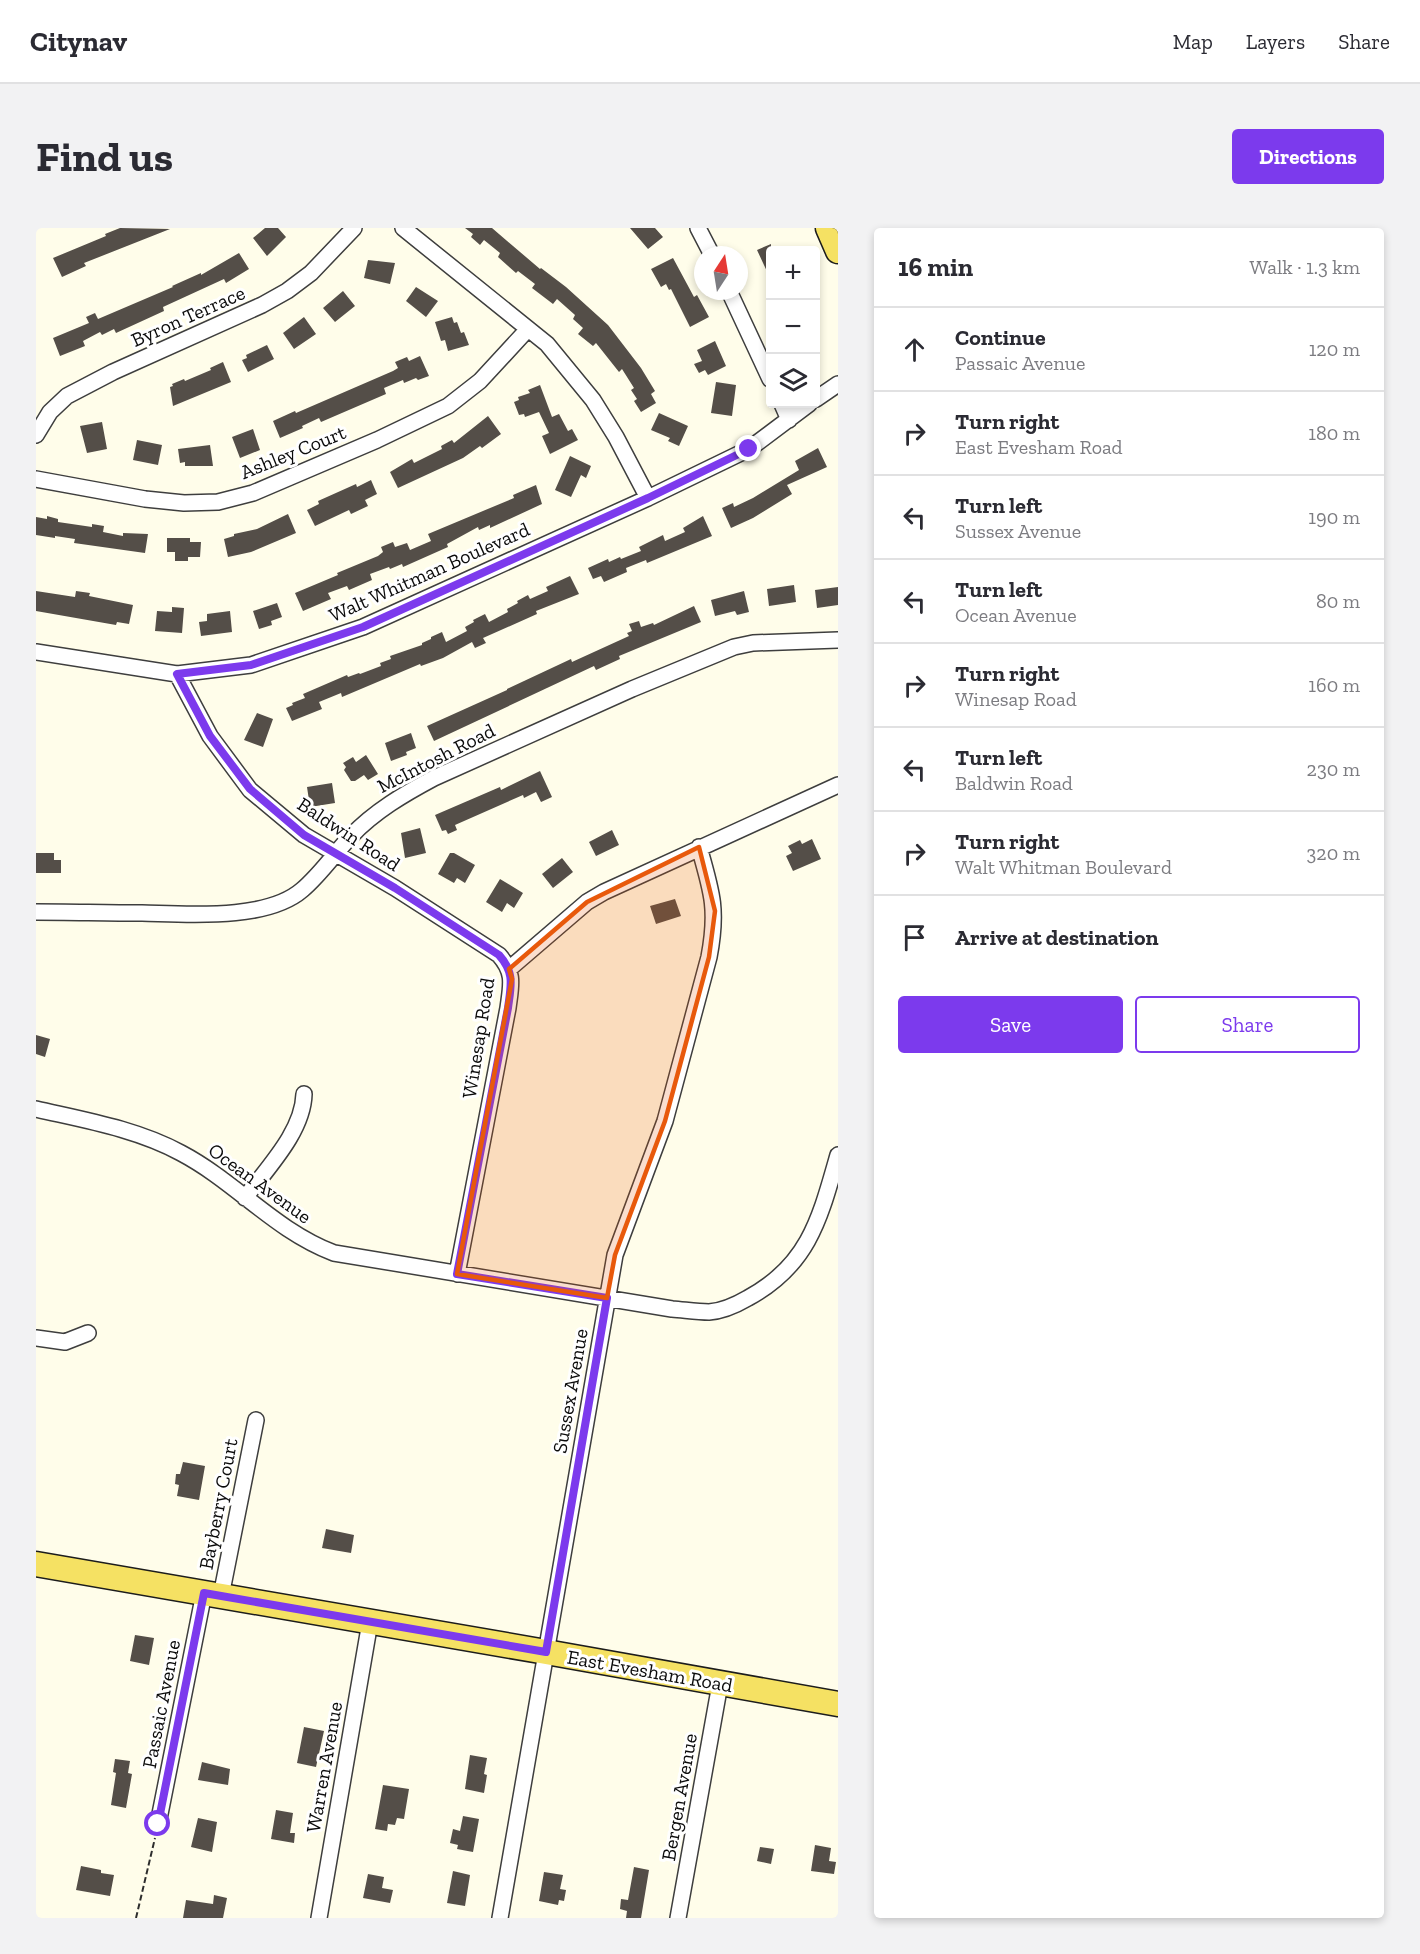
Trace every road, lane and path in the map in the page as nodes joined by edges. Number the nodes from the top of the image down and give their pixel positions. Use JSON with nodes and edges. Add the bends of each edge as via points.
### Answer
{"nodes":[{"id":1,"x":354,"y":228,"type":"edge"},
{"id":2,"x":404,"y":228,"type":"edge"},
{"id":3,"x":698,"y":228,"type":"edge"},
{"id":4,"x":828,"y":228,"type":"edge"},
{"id":5,"x":707,"y":246,"type":"edge"},
{"id":6,"x":838,"y":251,"type":"edge"},
{"id":7,"x":733,"y":300,"type":"edge"},
{"id":8,"x":528,"y":329,"type":"junction"},
{"id":9,"x":766,"y":369,"type":"edge"},
{"id":10,"x":838,"y":384,"type":"edge"},
{"id":11,"x":820,"y":396,"type":"edge"},
{"id":12,"x":784,"y":408,"type":"edge"},
{"id":13,"x":804,"y":408,"type":"edge"},
{"id":14,"x":789,"y":420,"type":"junction"},
{"id":15,"x":36,"y":435,"type":"edge"},
{"id":16,"x":36,"y":479,"type":"edge"},
{"id":17,"x":648,"y":498,"type":"junction"},
{"id":18,"x":838,"y":640,"type":"edge"},
{"id":19,"x":36,"y":652,"type":"edge"},
{"id":20,"x":177,"y":674,"type":"junction"},
{"id":21,"x":838,"y":785,"type":"edge"},
{"id":22,"x":699,"y":848,"type":"junction"},
{"id":23,"x":336,"y":853,"type":"junction"},
{"id":24,"x":36,"y":912,"type":"edge"},
{"id":25,"x":509,"y":969,"type":"junction"},
{"id":26,"x":304,"y":1094,"type":"dead end"},
{"id":27,"x":36,"y":1109,"type":"edge"},
{"id":28,"x":838,"y":1155,"type":"edge"},
{"id":29,"x":245,"y":1198,"type":"junction"},
{"id":30,"x":457,"y":1274,"type":"junction"},
{"id":31,"x":607,"y":1298,"type":"junction"},
{"id":32,"x":88,"y":1333,"type":"dead end"},
{"id":33,"x":36,"y":1338,"type":"edge"},
{"id":34,"x":256,"y":1420,"type":"dead end"},
{"id":35,"x":37,"y":1569,"type":"edge"},
{"id":36,"x":213,"y":1594,"type":"junction"},
{"id":37,"x":370,"y":1622,"type":"junction"},
{"id":38,"x":546,"y":1652,"type":"junction"},
{"id":39,"x":720,"y":1684,"type":"junction"},
{"id":40,"x":838,"y":1704,"type":"edge"},
{"id":41,"x":158,"y":1824,"type":"joint"},
{"id":42,"x":136,"y":1918,"type":"edge"},
{"id":43,"x":319,"y":1918,"type":"edge"},
{"id":44,"x":500,"y":1918,"type":"edge"},
{"id":45,"x":678,"y":1918,"type":"edge"}],
"edges":[{"from":1,"to":15,"type":"street","name":"Byron Terrace","via":[[312,273],[287,291],[67,396],[50,412]]},
{"from":2,"to":8,"type":"street"},
{"from":3,"to":5,"type":"street"},
{"from":4,"to":6,"type":"main road"},
{"from":7,"to":9,"type":"street"},
{"from":8,"to":16,"type":"street","name":"Ashley Court","via":[[480,381],[448,406],[377,441],[253,493],[218,502],[184,503]]},
{"from":8,"to":17,"type":"street","via":[[547,345],[593,400]]},
{"from":10,"to":11,"type":"street"},
{"from":12,"to":14,"type":"street"},
{"from":13,"to":14,"type":"street","name":"Walt Whitman Boulevard"},
{"from":14,"to":17,"type":"street","name":"Walt Whitman Boulevard","via":[[749,449]]},
{"from":17,"to":20,"type":"street","name":"Walt Whitman Boulevard","via":[[363,627],[251,665]]},
{"from":18,"to":23,"type":"street","name":"McIntosh Road","via":[[734,647],[632,689],[405,794],[378,812]]},
{"from":19,"to":20,"type":"street","name":"Walt Whitman Boulevard"},
{"from":20,"to":23,"type":"street","name":"Baldwin Road","via":[[210,736],[250,789],[304,835]]},
{"from":21,"to":22,"type":"street","name":"Winesap Road"},
{"from":22,"to":25,"type":"street","name":"Winesap Road","via":[[587,902]]},
{"from":22,"to":31,"type":"street","name":"Sussex Avenue","via":[[715,911],[710,957],[665,1121],[615,1255]]},
{"from":23,"to":24,"type":"street","name":"McIntosh Road","via":[[302,891],[263,908],[207,914]]},
{"from":23,"to":25,"type":"street","name":"Baldwin Road","via":[[499,955]]},
{"from":25,"to":30,"type":"street","name":"Winesap Road","via":[[512,979],[508,1008]]},
{"from":26,"to":29,"type":"street","via":[[297,1124]]},
{"from":27,"to":29,"type":"street","name":"Ocean Avenue","via":[[156,1141],[182,1153]]},
{"from":28,"to":31,"type":"street","name":"Ocean Avenue","via":[[816,1228],[802,1252],[780,1277],[757,1293],[731,1308],[711,1312]]},
{"from":29,"to":30,"type":"street","name":"Ocean Avenue","via":[[310,1244],[334,1253]]},
{"from":30,"to":31,"type":"street","name":"Ocean Avenue"},
{"from":31,"to":38,"type":"street","name":"Sussex Avenue"},
{"from":32,"to":33,"type":"street","via":[[65,1342]]},
{"from":34,"to":36,"type":"street","name":"Bayberry Court"},
{"from":35,"to":36,"type":"main road","name":"East Evesham Road"},
{"from":36,"to":37,"type":"main road","name":"East Evesham Road"},
{"from":36,"to":41,"type":"street","name":"Passaic Avenue"},
{"from":37,"to":38,"type":"main road","name":"East Evesham Road"},
{"from":37,"to":43,"type":"street","name":"Warren Avenue"},
{"from":38,"to":39,"type":"main road","name":"East Evesham Road"},
{"from":38,"to":44,"type":"street","name":"Sussex Avenue"},
{"from":39,"to":40,"type":"main road","name":"East Evesham Road"},
{"from":39,"to":45,"type":"street","name":"Bergen Avenue"},
{"from":41,"to":42,"type":"path"}]}
